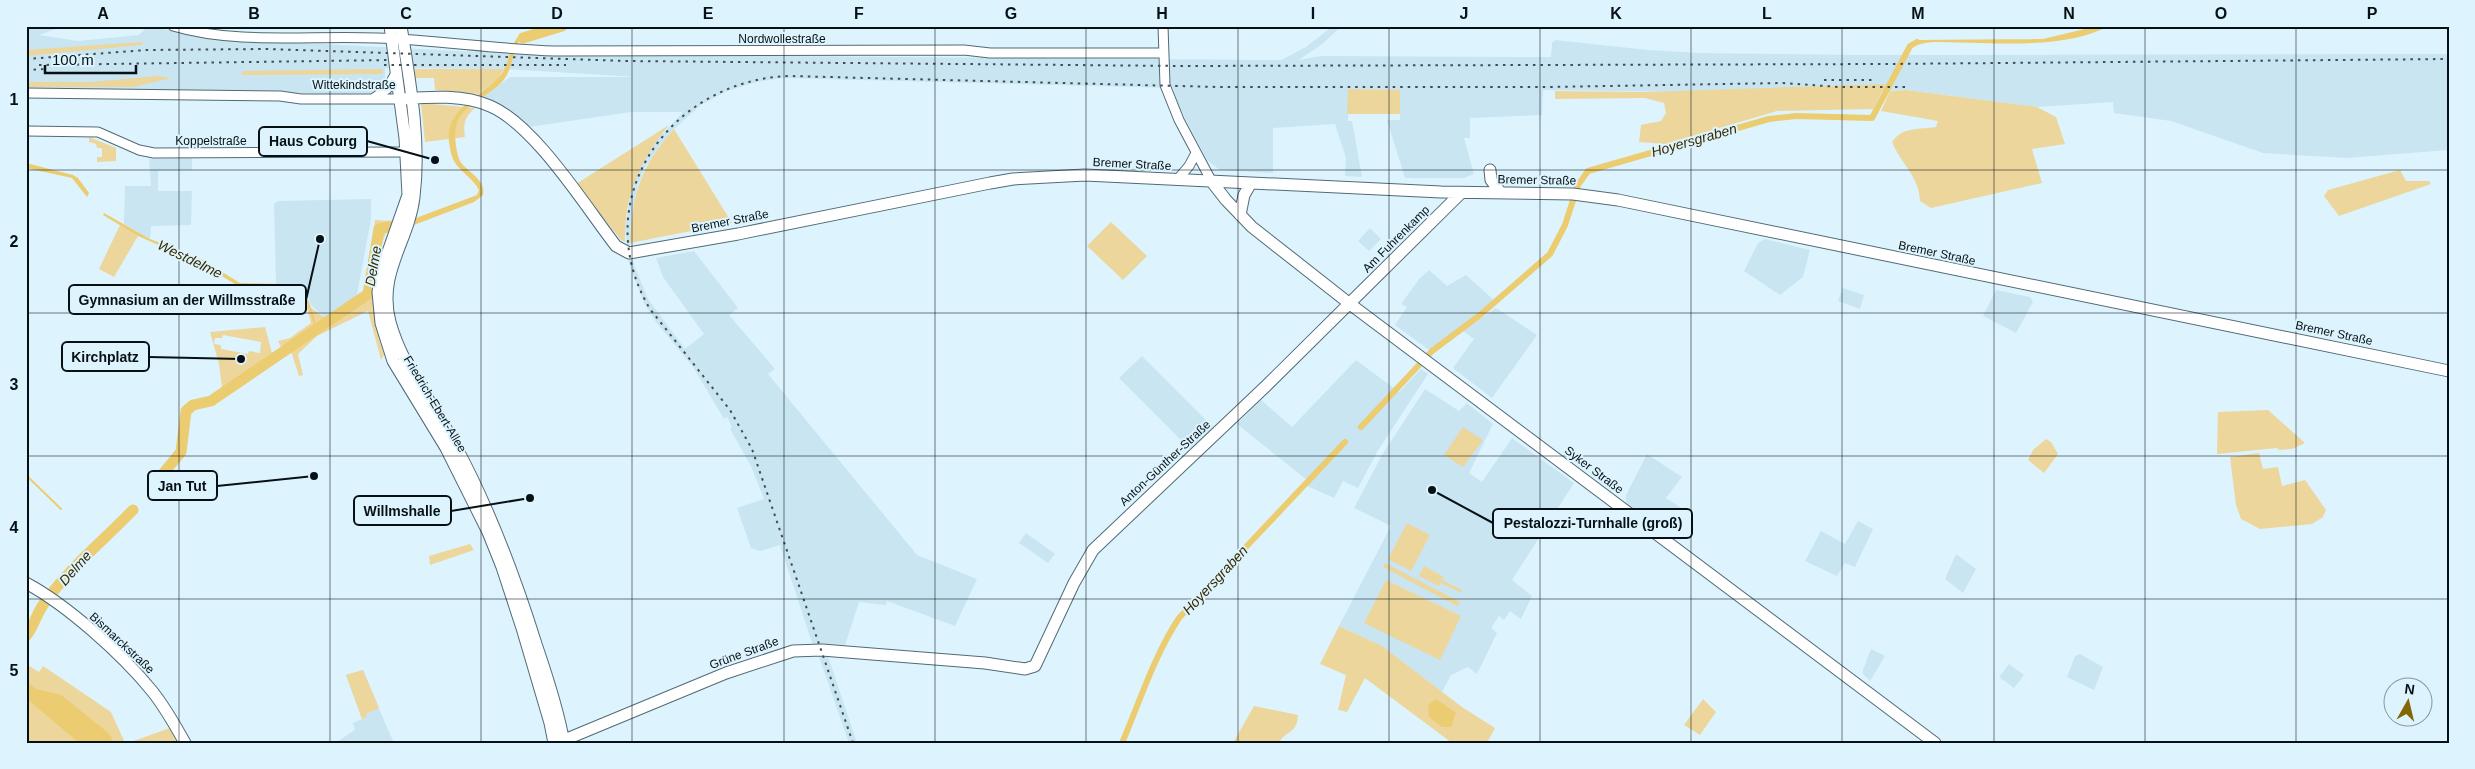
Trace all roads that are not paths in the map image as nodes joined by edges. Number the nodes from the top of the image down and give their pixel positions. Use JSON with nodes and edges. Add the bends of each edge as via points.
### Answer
{"nodes":[{"id":1,"x":173,"y":26,"type":"edge"},
{"id":2,"x":390,"y":26,"type":"edge"},
{"id":3,"x":401,"y":26,"type":"edge"},
{"id":4,"x":1163,"y":26,"type":"edge"},
{"id":5,"x":397,"y":39,"type":"junction"},
{"id":6,"x":1163,"y":53,"type":"junction"},
{"id":7,"x":396,"y":73,"type":"junction"},
{"id":8,"x":26,"y":93,"type":"edge"},
{"id":9,"x":405,"y":98,"type":"junction"},
{"id":10,"x":373,"y":99,"type":"junction"},
{"id":11,"x":26,"y":132,"type":"edge"},
{"id":12,"x":406,"y":152,"type":"junction"},
{"id":13,"x":1196,"y":153,"type":"junction"},
{"id":14,"x":1490,"y":170,"type":"dead end"},
{"id":15,"x":1177,"y":180,"type":"junction"},
{"id":16,"x":1212,"y":182,"type":"junction"},
{"id":17,"x":1251,"y":183,"type":"junction"},
{"id":18,"x":1433,"y":192,"type":"junction"},
{"id":19,"x":1461,"y":193,"type":"junction"},
{"id":20,"x":1501,"y":193,"type":"junction"},
{"id":21,"x":1240,"y":215,"type":"junction"},
{"id":22,"x":1436,"y":219,"type":"junction"},
{"id":23,"x":403,"y":223,"type":"junction"},
{"id":24,"x":616,"y":246,"type":"joint"},
{"id":25,"x":1350,"y":304,"type":"junction"},
{"id":26,"x":2449,"y":371,"type":"edge"},
{"id":27,"x":26,"y":583,"type":"edge"},
{"id":28,"x":43,"y":596,"type":"edge"},
{"id":29,"x":1035,"y":666,"type":"joint"},
{"id":30,"x":559,"y":742,"type":"edge"},
{"id":31,"x":185,"y":743,"type":"edge"},
{"id":32,"x":1936,"y":743,"type":"edge"}],
"edges":[{"from":1,"to":5,"type":"street","name":"Nordwollestraße","via":[[254,37]]},
{"from":2,"to":5,"type":"main road"},
{"from":3,"to":5,"type":"main road"},
{"from":4,"to":6,"type":"street"},
{"from":5,"to":6,"type":"street","name":"Nordwollestraße","via":[[517,50]]},
{"from":5,"to":7,"type":"main road","name":"Friedrich-Ebert-Allee"},
{"from":5,"to":9,"type":"main road","name":"Friedrich-Ebert-Allee"},
{"from":6,"to":13,"type":"street","via":[[1165,85]]},
{"from":7,"to":9,"type":"main road","name":"Friedrich-Ebert-Allee"},
{"from":7,"to":10,"type":"street","via":[[387,89]]},
{"from":8,"to":10,"type":"street","name":"Wittekindstraße"},
{"from":9,"to":10,"type":"street","name":"Wittekindstraße"},
{"from":9,"to":12,"type":"main road","name":"Friedrich-Ebert-Allee"},
{"from":9,"to":23,"type":"main road","name":"Friedrich-Ebert-Allee","via":[[417,162],[414,199]]},
{"from":9,"to":24,"type":"main road","name":"Wittekindstraße","via":[[467,99],[498,110],[530,134]]},
{"from":11,"to":12,"type":"street","name":"Koppelstraße","via":[[89,131],[154,153]]},
{"from":12,"to":23,"type":"main road","name":"Friedrich-Ebert-Allee","via":[[408,195]]},
{"from":13,"to":15,"type":"street"},
{"from":13,"to":16,"type":"street"},
{"from":14,"to":20,"type":"main road","via":[[1490,180]]},
{"from":15,"to":16,"type":"main road","name":"Bremer Straße"},
{"from":15,"to":24,"type":"main road","name":"Bremer Straße","via":[[1085,176],[1013,179],[637,253],[624,252]]},
{"from":16,"to":17,"type":"main road","name":"Bremer Straße"},
{"from":16,"to":21,"type":"main road","name":"Syker Straße"},
{"from":17,"to":18,"type":"main road","name":"Bremer Straße"},
{"from":17,"to":21,"type":"main road","via":[[1244,195]]},
{"from":18,"to":19,"type":"main road","name":"Bremer Straße"},
{"from":18,"to":22,"type":"main road","via":[[1439,203]]},
{"from":19,"to":20,"type":"main road","name":"Bremer Straße"},
{"from":19,"to":22,"type":"main road","name":"Am Fuhrenkamp"},
{"from":20,"to":26,"type":"main road","name":"Bremer Straße","via":[[1577,194],[1618,200]]},
{"from":21,"to":25,"type":"main road","name":"Syker Straße"},
{"from":22,"to":25,"type":"main road","name":"Am Fuhrenkamp"},
{"from":23,"to":30,"type":"main road","name":"Friedrich-Ebert-Allee","via":[[388,278],[389,320],[402,357],[454,442],[492,520],[529,619]]},
{"from":25,"to":29,"type":"main road","name":"Anton-Günther-Straße","via":[[1093,550]]},
{"from":25,"to":32,"type":"main road","name":"Syker Straße"},
{"from":27,"to":28,"type":"main road","name":"Bismarckstraße"},
{"from":28,"to":31,"type":"main road","name":"Bismarckstraße","via":[[72,615],[131,668],[152,691]]},
{"from":29,"to":30,"type":"main road","name":"Grüne Straße","via":[[1018,668],[822,650],[794,651],[726,673]]}]}
